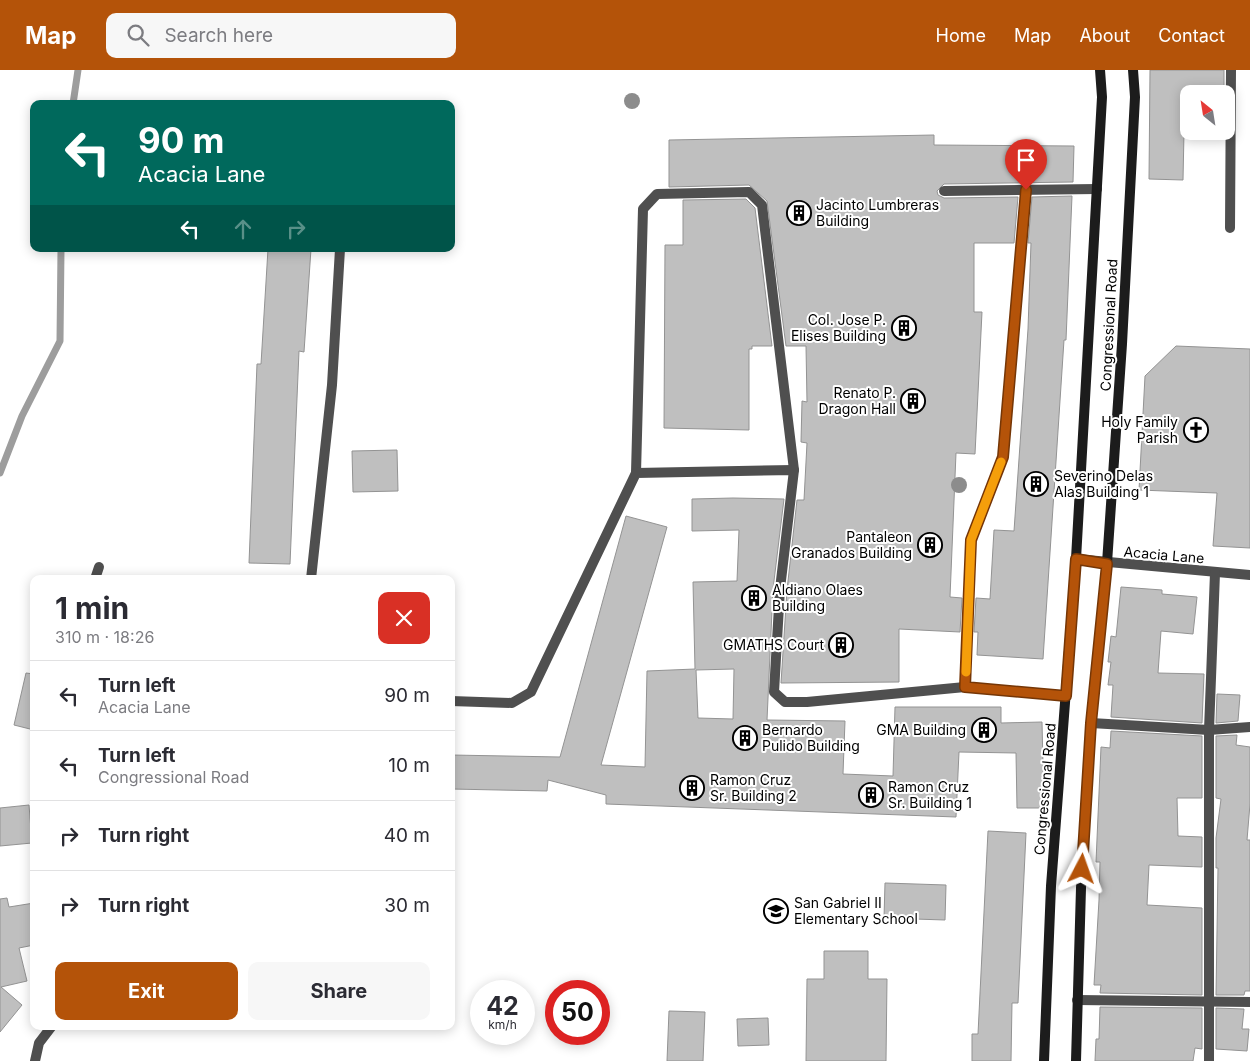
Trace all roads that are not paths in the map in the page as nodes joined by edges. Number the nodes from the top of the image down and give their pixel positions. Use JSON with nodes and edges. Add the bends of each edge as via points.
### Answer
{"nodes":[{"id":1,"x":1100,"y":70,"type":"edge"},
{"id":2,"x":1133,"y":70,"type":"edge"},
{"id":3,"x":1231,"y":70,"type":"edge"},
{"id":4,"x":1097,"y":189,"type":"junction"},
{"id":5,"x":1026,"y":190,"type":"junction"},
{"id":6,"x":944,"y":191,"type":"dead end"},
{"id":7,"x":1230,"y":228,"type":"dead end"},
{"id":8,"x":340,"y":252,"type":"edge"},
{"id":9,"x":794,"y":470,"type":"junction"},
{"id":10,"x":636,"y":473,"type":"junction"},
{"id":11,"x":1076,"y":559,"type":"junction"},
{"id":12,"x":1107,"y":564,"type":"junction"},
{"id":13,"x":99,"y":567,"type":"dead end"},
{"id":14,"x":1216,"y":573,"type":"junction"},
{"id":15,"x":96,"y":575,"type":"edge"},
{"id":16,"x":311,"y":575,"type":"edge"},
{"id":17,"x":1250,"y":575,"type":"edge"},
{"id":18,"x":965,"y":687,"type":"junction"},
{"id":19,"x":1066,"y":696,"type":"junction"},
{"id":20,"x":455,"y":701,"type":"edge"},
{"id":21,"x":1091,"y":723,"type":"junction"},
{"id":22,"x":1250,"y":727,"type":"edge"},
{"id":23,"x":1209,"y":730,"type":"junction"},
{"id":24,"x":1078,"y":1000,"type":"junction"},
{"id":25,"x":1210,"y":1002,"type":"junction"},
{"id":26,"x":1250,"y":1002,"type":"edge"},
{"id":27,"x":49,"y":1030,"type":"edge"},
{"id":28,"x":35,"y":1061,"type":"edge"},
{"id":29,"x":1044,"y":1061,"type":"edge"},
{"id":30,"x":1076,"y":1061,"type":"edge"},
{"id":31,"x":1209,"y":1061,"type":"edge"}],
"edges":[{"from":1,"to":4,"type":"main road","name":"Congressional Road","via":[[1102,97]]},
{"from":2,"to":12,"type":"main road","name":"Congressional Road","via":[[1135,97],[1122,344]]},
{"from":3,"to":7,"type":"street"},
{"from":4,"to":5,"type":"street"},
{"from":4,"to":11,"type":"main road","name":"Congressional Road"},
{"from":5,"to":6,"type":"street"},
{"from":5,"to":18,"type":"street","via":[[1003,457],[971,540]]},
{"from":8,"to":16,"type":"street","via":[[332,385]]},
{"from":9,"to":10,"type":"street"},
{"from":9,"to":10,"type":"street","via":[[762,206],[749,192],[657,194],[643,209]]},
{"from":9,"to":18,"type":"street","via":[[780,589],[774,692],[785,702],[807,702]]},
{"from":10,"to":20,"type":"street","via":[[531,692],[512,703]]},
{"from":11,"to":12,"type":"street","name":"Acacia Lane"},
{"from":11,"to":19,"type":"main road","name":"Congressional Road"},
{"from":12,"to":14,"type":"street","name":"Acacia Lane"},
{"from":12,"to":21,"type":"main road","name":"Congressional Road"},
{"from":13,"to":15,"type":"street"},
{"from":14,"to":17,"type":"street","name":"Acacia Lane"},
{"from":14,"to":23,"type":"street"},
{"from":18,"to":19,"type":"street"},
{"from":19,"to":29,"type":"main road","name":"Congressional Road","via":[[1051,886]]},
{"from":21,"to":23,"type":"street"},
{"from":21,"to":24,"type":"main road","name":"Congressional Road"},
{"from":22,"to":23,"type":"street"},
{"from":23,"to":25,"type":"street"},
{"from":24,"to":25,"type":"street"},
{"from":24,"to":30,"type":"main road","name":"Congressional Road"},
{"from":25,"to":26,"type":"street"},
{"from":25,"to":31,"type":"street"},
{"from":27,"to":28,"type":"street","via":[[39,1043]]}]}
